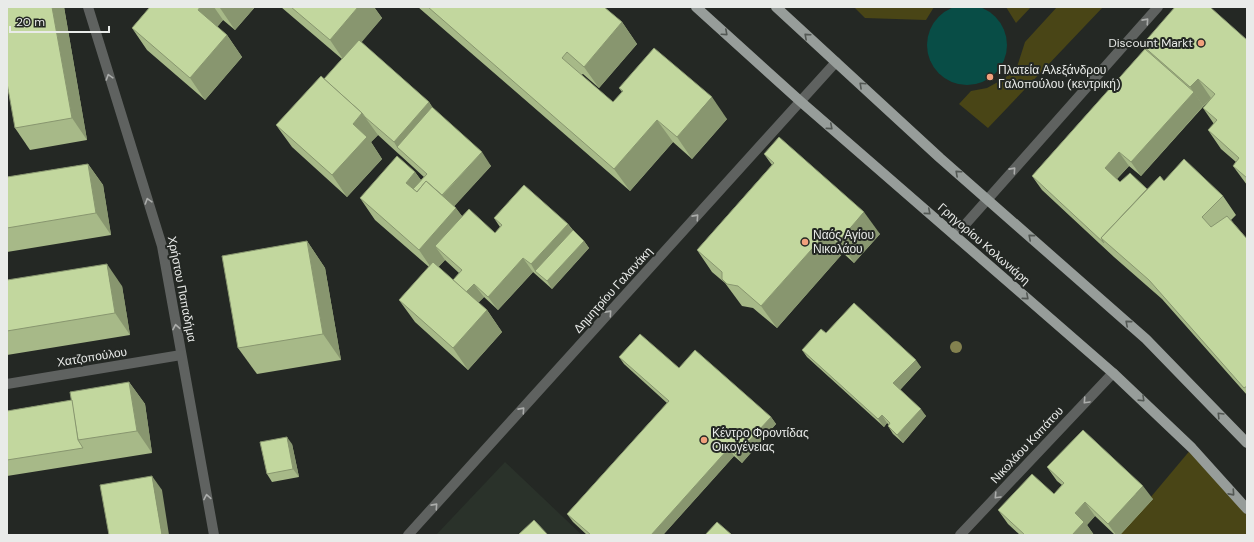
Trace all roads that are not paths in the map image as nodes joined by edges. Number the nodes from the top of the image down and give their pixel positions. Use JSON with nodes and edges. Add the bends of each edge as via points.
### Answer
{"nodes":[{"id":1,"x":88,"y":7,"type":"edge"},
{"id":2,"x":696,"y":7,"type":"edge"},
{"id":3,"x":776,"y":7,"type":"edge"},
{"id":4,"x":1158,"y":7,"type":"edge"},
{"id":5,"x":836,"y":62,"type":"junction"},
{"id":6,"x":800,"y":101,"type":"junction"},
{"id":7,"x":987,"y":199,"type":"junction"},
{"id":8,"x":955,"y":236,"type":"junction"},
{"id":9,"x":181,"y":355,"type":"junction"},
{"id":10,"x":1113,"y":373,"type":"junction"},
{"id":11,"x":7,"y":384,"type":"edge"},
{"id":12,"x":1247,"y":443,"type":"edge"},
{"id":13,"x":1247,"y":510,"type":"edge"},
{"id":14,"x":214,"y":535,"type":"edge"},
{"id":15,"x":408,"y":535,"type":"edge"},
{"id":16,"x":960,"y":535,"type":"edge"}],
"edges":[{"from":9,"to":1,"type":"street","name":"Χρήστου Παπαδήμα","one_way":true,"via":[[162,246]]},
{"from":2,"to":6,"type":"main road","name":"Γρηγορίου Κολωνιάρη","one_way":true},
{"from":5,"to":3,"type":"main road","one_way":true},
{"from":7,"to":4,"type":"street","one_way":true},
{"from":5,"to":6,"type":"street","name":"Δημητρίου Γαλανάκη"},
{"from":7,"to":5,"type":"main road","one_way":true},
{"from":6,"to":8,"type":"main road","name":"Γρηγορίου Κολωνιάρη","one_way":true},
{"from":15,"to":6,"type":"street","name":"Δημητρίου Γαλανάκη","one_way":true},
{"from":7,"to":8,"type":"street"},
{"from":12,"to":7,"type":"main road","one_way":true,"via":[[1146,339]]},
{"from":8,"to":10,"type":"main road","name":"Γρηγορίου Κολωνιάρη","one_way":true},
{"from":9,"to":11,"type":"street","name":"Χατζοπούλου"},
{"from":14,"to":9,"type":"street","name":"Χρήστου Παπαδήμα","one_way":true},
{"from":10,"to":13,"type":"main road","name":"Γρηγορίου Κολωνιάρη","one_way":true,"via":[[1192,448]]},
{"from":10,"to":16,"type":"street","name":"Νικολάου Καπάτου","one_way":true}]}
